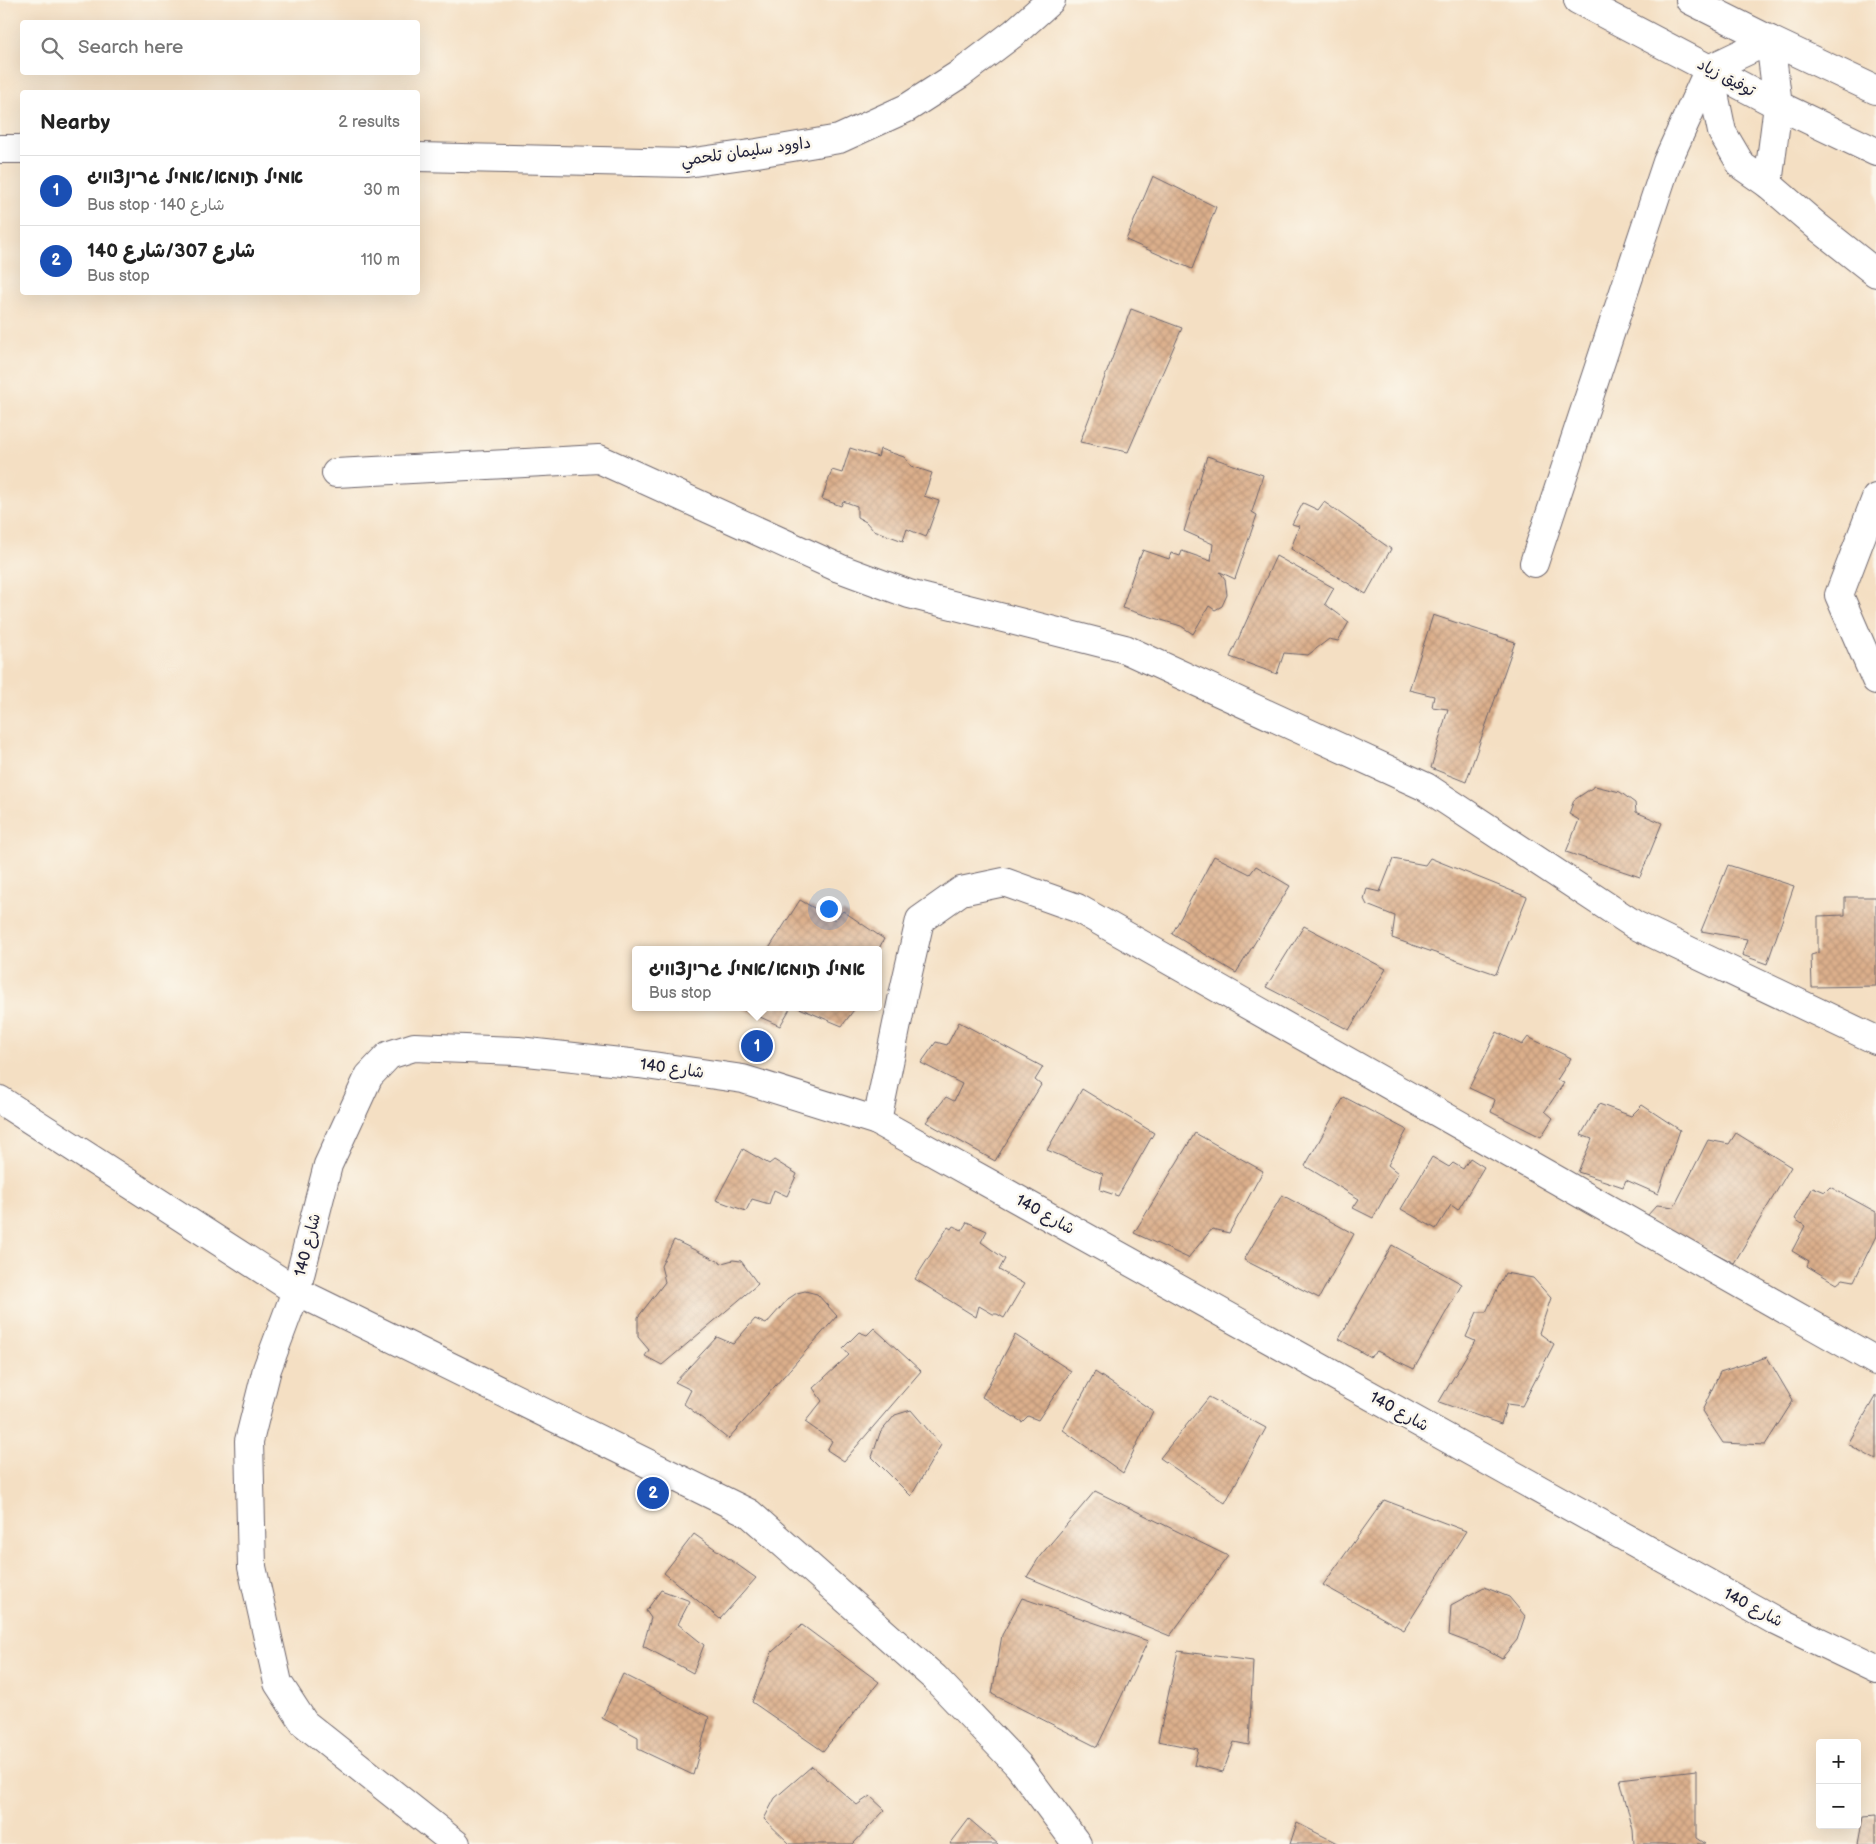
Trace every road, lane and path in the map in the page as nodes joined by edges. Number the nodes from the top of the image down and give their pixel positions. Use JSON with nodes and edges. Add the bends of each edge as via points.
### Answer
{"nodes":[{"id":1,"x":1039,"y":0,"type":"edge"},
{"id":2,"x":1051,"y":0,"type":"edge"},
{"id":3,"x":1578,"y":0,"type":"edge"},
{"id":4,"x":1690,"y":0,"type":"edge"},
{"id":5,"x":1014,"y":33,"type":"junction"},
{"id":6,"x":1770,"y":40,"type":"junction"},
{"id":7,"x":1709,"y":69,"type":"junction"},
{"id":8,"x":1876,"y":90,"type":"edge"},
{"id":9,"x":1778,"y":106,"type":"junction"},
{"id":10,"x":0,"y":149,"type":"edge"},
{"id":11,"x":20,"y":149,"type":"edge"},
{"id":12,"x":1876,"y":152,"type":"edge"},
{"id":13,"x":420,"y":157,"type":"edge"},
{"id":14,"x":1768,"y":184,"type":"junction"},
{"id":15,"x":1876,"y":273,"type":"edge"},
{"id":16,"x":336,"y":473,"type":"dead end"},
{"id":17,"x":1876,"y":498,"type":"edge"},
{"id":18,"x":1534,"y":563,"type":"dead end"},
{"id":19,"x":1876,"y":680,"type":"edge"},
{"id":20,"x":1876,"y":1040,"type":"edge"},
{"id":21,"x":0,"y":1100,"type":"edge"},
{"id":22,"x":877,"y":1122,"type":"junction"},
{"id":23,"x":296,"y":1291,"type":"junction"},
{"id":24,"x":1876,"y":1361,"type":"edge"},
{"id":25,"x":1876,"y":1669,"type":"edge"},
{"id":26,"x":456,"y":1844,"type":"edge"},
{"id":27,"x":1077,"y":1844,"type":"edge"}],
"edges":[{"from":1,"to":5,"type":"street","name":"داوود سليمان تلحمي"},
{"from":2,"to":5,"type":"street","name":"داوود سليمان تلحمي"},
{"from":3,"to":7,"type":"street","name":"توفيق زياد"},
{"from":4,"to":6,"type":"street"},
{"from":5,"to":13,"type":"street","name":"داوود سليمان تلحمي","via":[[960,74],[907,108],[839,139],[687,163]]},
{"from":6,"to":7,"type":"street"},
{"from":6,"to":8,"type":"street"},
{"from":6,"to":9,"type":"street"},
{"from":7,"to":9,"type":"street","name":"توفيق زياد"},
{"from":7,"to":14,"type":"street","via":[[1722,132],[1742,166]]},
{"from":7,"to":18,"type":"street","via":[[1667,162]]},
{"from":9,"to":12,"type":"street","name":"توفيق زياد"},
{"from":9,"to":14,"type":"street"},
{"from":10,"to":11,"type":"street"},
{"from":14,"to":15,"type":"street"},
{"from":16,"to":20,"type":"street","via":[[600,459],[840,568],[909,594],[1125,649],[1426,788],[1635,925]]},
{"from":17,"to":19,"type":"street","via":[[1839,595]]},
{"from":21,"to":23,"type":"street"},
{"from":22,"to":23,"type":"street","name":"شارع 140","via":[[744,1079],[518,1051],[414,1047],[389,1055],[369,1076],[328,1165]]},
{"from":22,"to":24,"type":"street","via":[[920,920],[961,891],[1004,882],[1077,908]]},
{"from":22,"to":25,"type":"street","name":"شارع 140","via":[[1774,1620]]},
{"from":23,"to":26,"type":"street","name":"شارع 140","via":[[267,1369],[249,1441],[252,1567],[278,1683],[304,1723]]},
{"from":23,"to":27,"type":"street","via":[[749,1513],[936,1678],[1018,1766]]}]}
